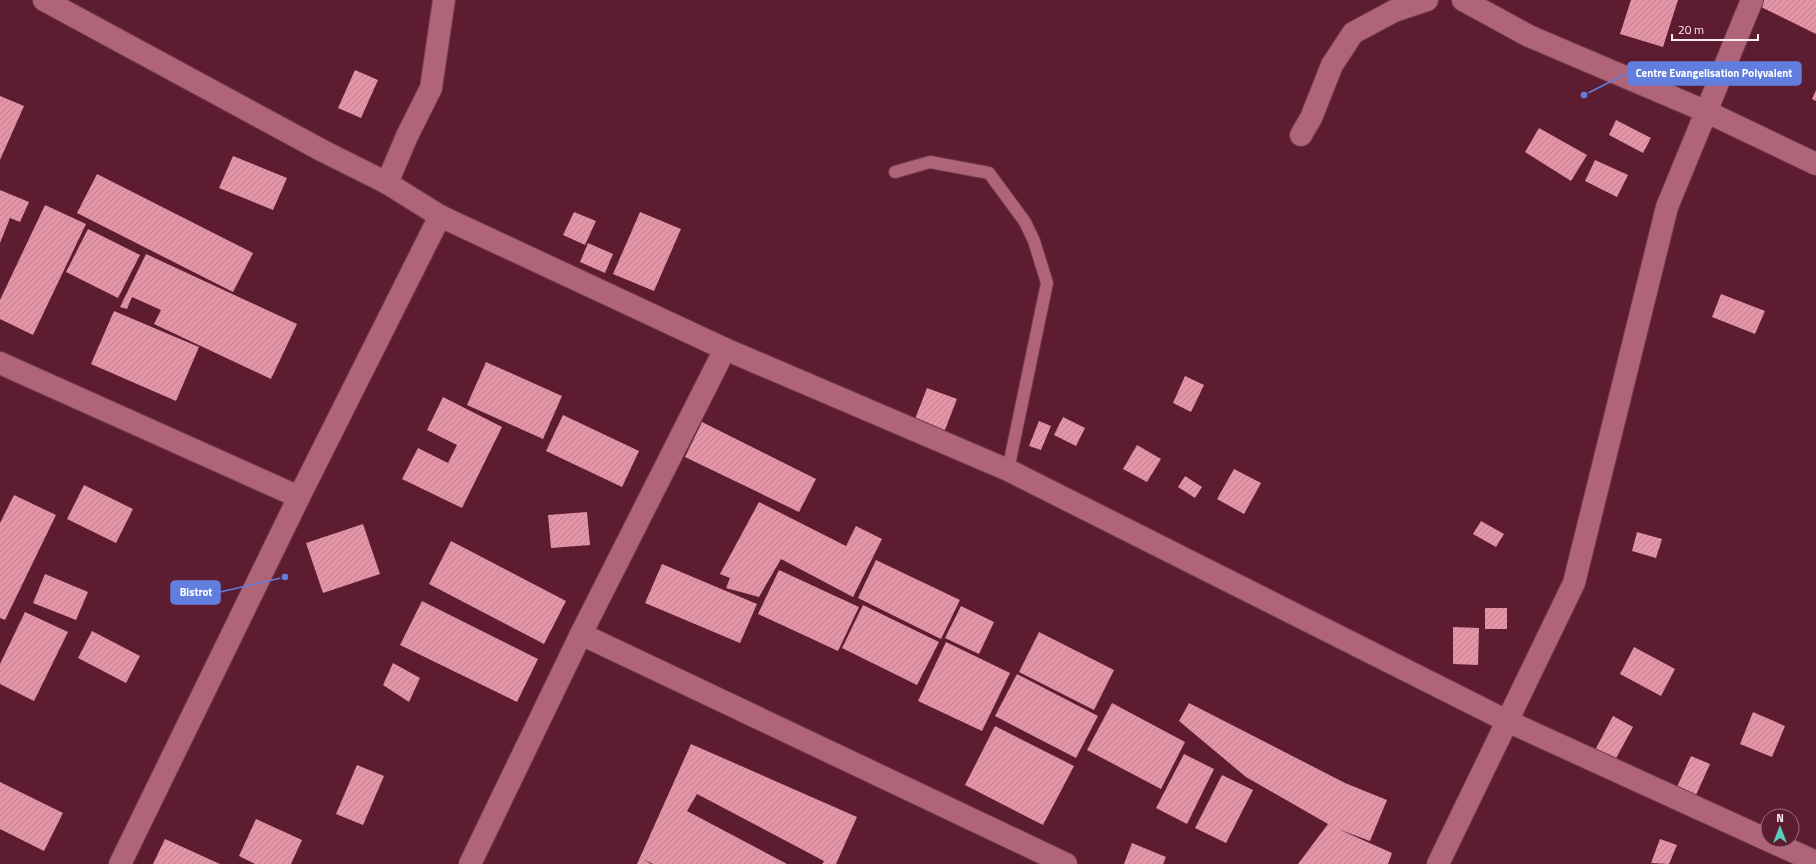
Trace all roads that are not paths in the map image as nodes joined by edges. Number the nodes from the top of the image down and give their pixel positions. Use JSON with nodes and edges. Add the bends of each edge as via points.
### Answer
{"nodes":[{"id":1,"x":44,"y":0,"type":"edge"},
{"id":2,"x":444,"y":0,"type":"edge"},
{"id":3,"x":1427,"y":0,"type":"edge"},
{"id":4,"x":1463,"y":0,"type":"edge"},
{"id":5,"x":1752,"y":0,"type":"edge"},
{"id":6,"x":1705,"y":111,"type":"junction"},
{"id":7,"x":1301,"y":135,"type":"dead end"},
{"id":8,"x":1816,"y":164,"type":"edge"},
{"id":9,"x":895,"y":172,"type":"dead end"},
{"id":10,"x":387,"y":183,"type":"junction"},
{"id":11,"x":440,"y":216,"type":"junction"},
{"id":12,"x":724,"y":349,"type":"junction"},
{"id":13,"x":0,"y":363,"type":"edge"},
{"id":14,"x":1008,"y":470,"type":"junction"},
{"id":15,"x":298,"y":497,"type":"junction"},
{"id":16,"x":581,"y":634,"type":"junction"},
{"id":17,"x":1507,"y":721,"type":"junction"},
{"id":18,"x":1816,"y":862,"type":"edge"},
{"id":19,"x":120,"y":864,"type":"edge"},
{"id":20,"x":470,"y":864,"type":"edge"},
{"id":21,"x":1066,"y":864,"type":"edge"},
{"id":22,"x":1438,"y":864,"type":"edge"}],
"edges":[{"from":1,"to":10,"type":"street"},
{"from":2,"to":10,"type":"street","via":[[431,88]]},
{"from":3,"to":7,"type":"street","via":[[1394,11],[1353,33],[1332,65],[1311,118]]},
{"from":4,"to":6,"type":"street","via":[[1529,36]]},
{"from":5,"to":6,"type":"street"},
{"from":6,"to":8,"type":"street"},
{"from":6,"to":17,"type":"street","via":[[1668,207],[1574,583]]},
{"from":9,"to":14,"type":"lane","via":[[930,162],[989,173],[1025,222],[1034,241],[1047,283]]},
{"from":10,"to":11,"type":"street"},
{"from":11,"to":12,"type":"street"},
{"from":11,"to":15,"type":"street"},
{"from":12,"to":14,"type":"street"},
{"from":12,"to":16,"type":"street"},
{"from":13,"to":15,"type":"street"},
{"from":14,"to":17,"type":"street"},
{"from":15,"to":19,"type":"street"},
{"from":16,"to":20,"type":"street"},
{"from":16,"to":21,"type":"street"},
{"from":17,"to":18,"type":"street"},
{"from":17,"to":22,"type":"street"}]}
